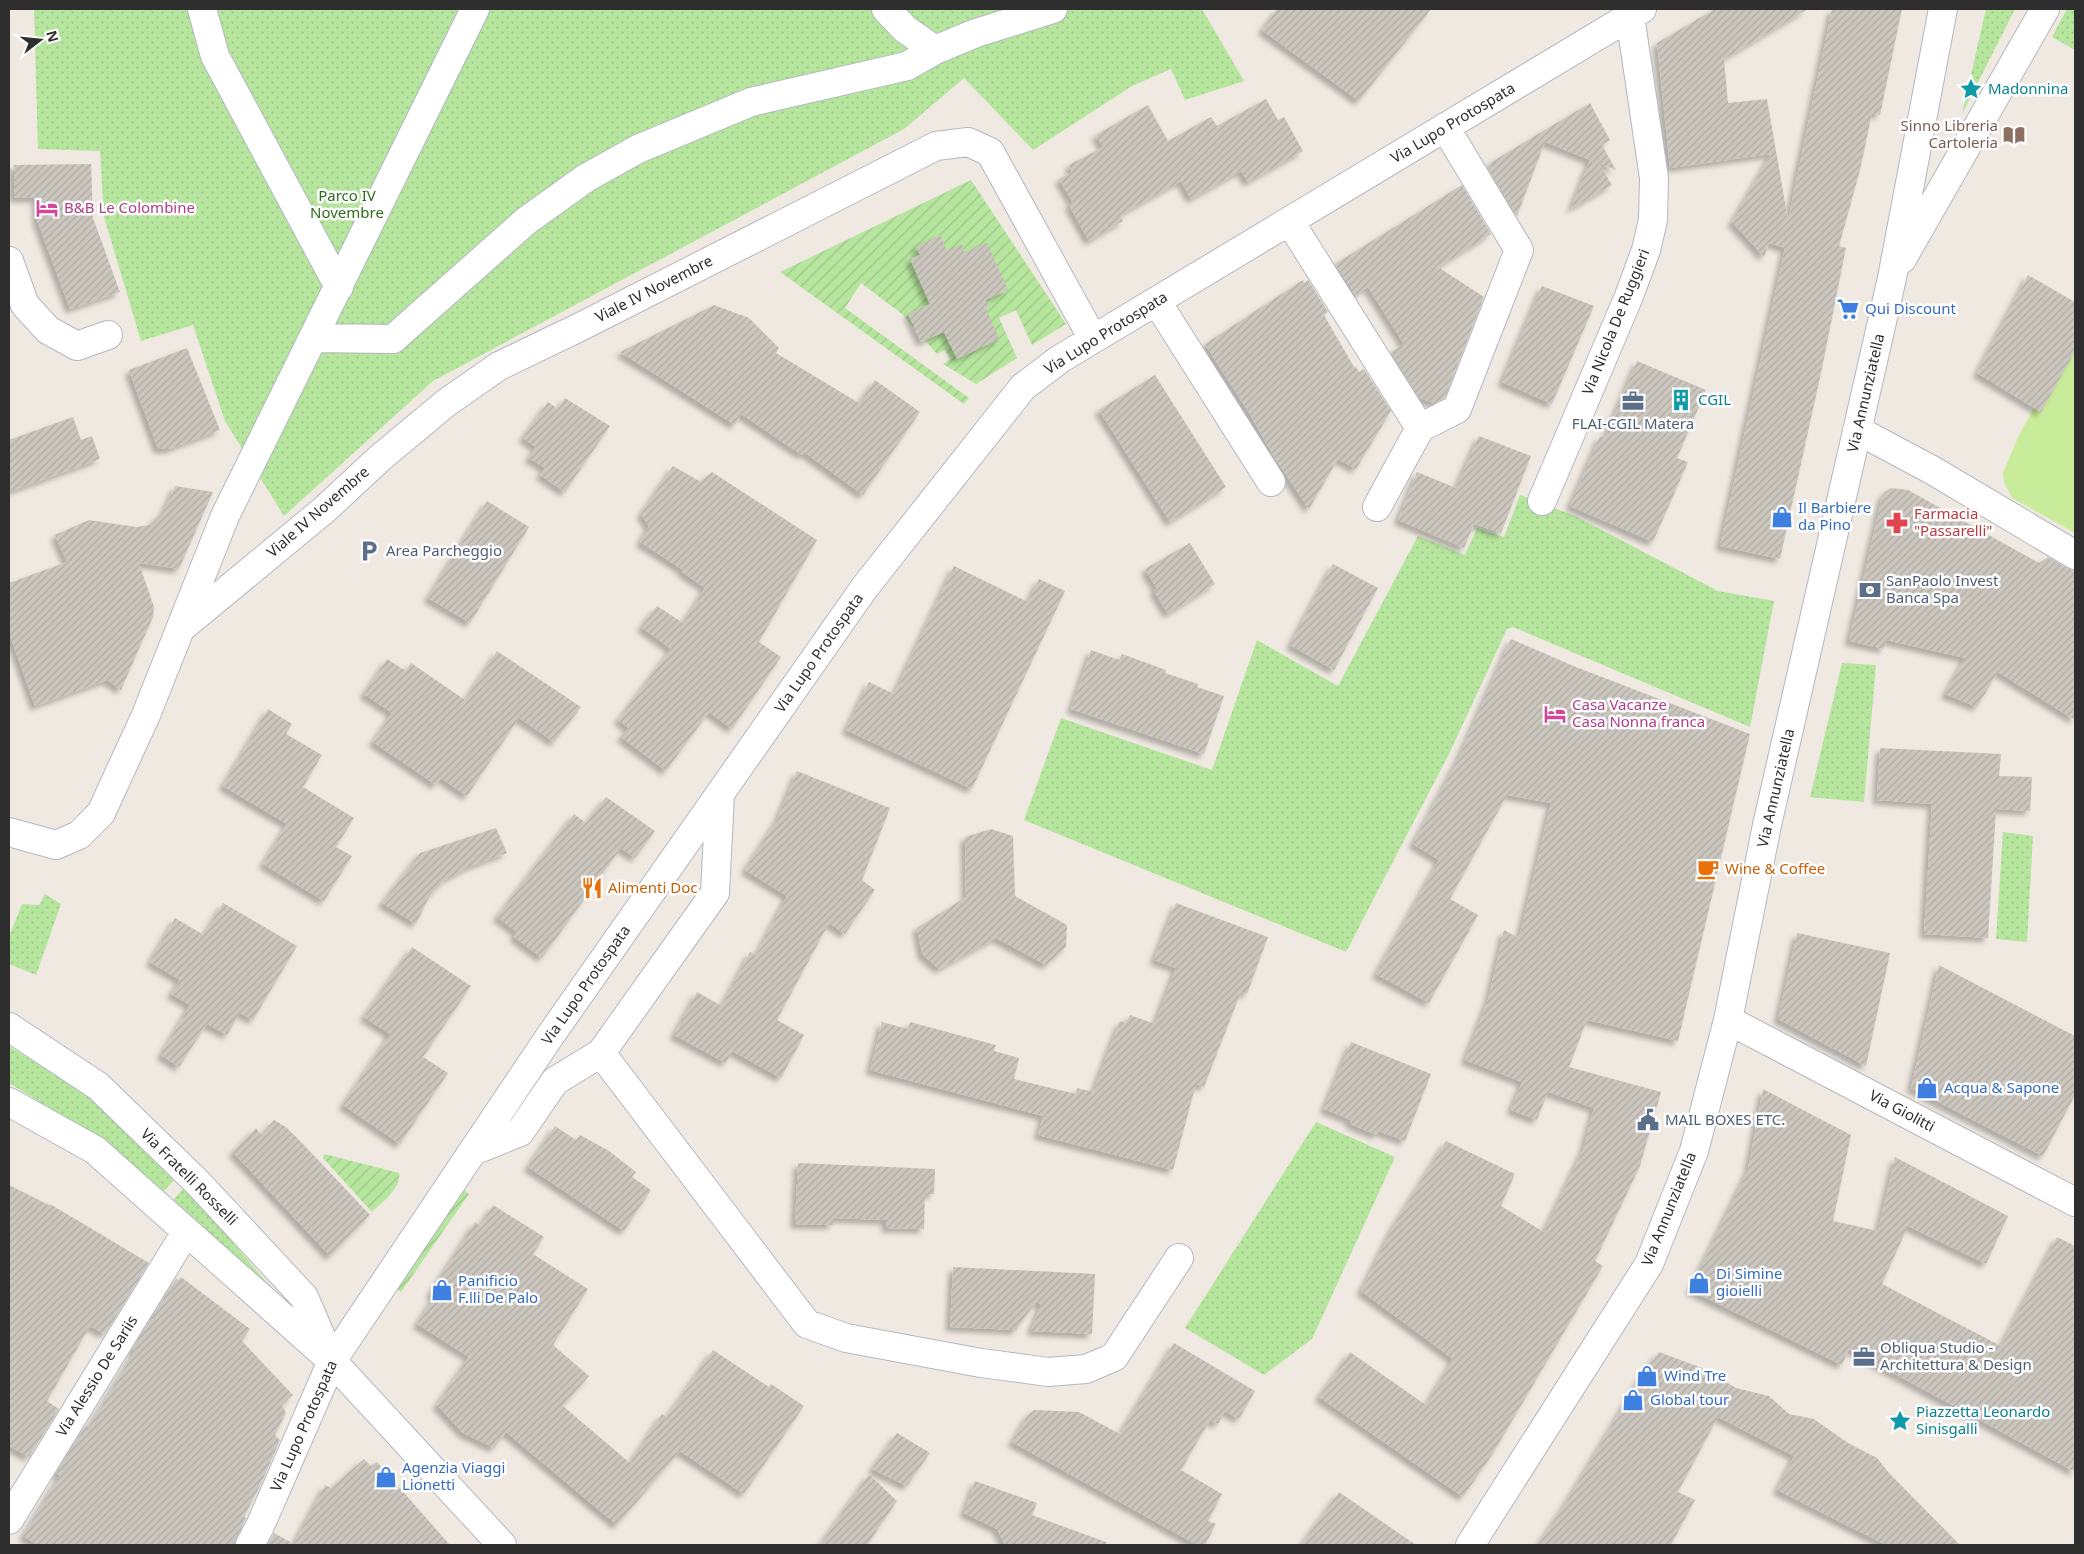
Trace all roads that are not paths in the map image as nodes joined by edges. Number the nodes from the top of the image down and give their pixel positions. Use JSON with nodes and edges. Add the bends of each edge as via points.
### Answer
{"nodes":[{"id":1,"x":202,"y":9,"type":"edge"},
{"id":2,"x":475,"y":9,"type":"edge"},
{"id":3,"x":886,"y":9,"type":"edge"},
{"id":4,"x":1053,"y":9,"type":"edge"},
{"id":5,"x":1943,"y":9,"type":"edge"},
{"id":6,"x":2045,"y":9,"type":"edge"},
{"id":7,"x":1636,"y":12,"type":"edge"},
{"id":8,"x":935,"y":50,"type":"junction"},
{"id":9,"x":1445,"y":127,"type":"junction"},
{"id":10,"x":1290,"y":222,"type":"junction"},
{"id":11,"x":9,"y":261,"type":"edge"},
{"id":12,"x":1892,"y":278,"type":"junction"},
{"id":13,"x":339,"y":287,"type":"junction"},
{"id":14,"x":1157,"y":302,"type":"junction"},
{"id":15,"x":108,"y":335,"type":"dead end"},
{"id":16,"x":314,"y":338,"type":"junction"},
{"id":17,"x":1094,"y":339,"type":"junction"},
{"id":18,"x":1420,"y":428,"type":"junction"},
{"id":19,"x":1857,"y":430,"type":"junction"},
{"id":20,"x":1271,"y":482,"type":"dead end"},
{"id":21,"x":1542,"y":501,"type":"dead end"},
{"id":22,"x":1377,"y":507,"type":"dead end"},
{"id":23,"x":2075,"y":555,"type":"edge"},
{"id":24,"x":180,"y":629,"type":"junction"},
{"id":25,"x":720,"y":794,"type":"junction"},
{"id":26,"x":9,"y":832,"type":"edge"},
{"id":27,"x":1728,"y":1020,"type":"junction"},
{"id":28,"x":9,"y":1027,"type":"edge"},
{"id":29,"x":601,"y":1052,"type":"junction"},
{"id":30,"x":9,"y":1102,"type":"edge"},
{"id":31,"x":473,"y":1151,"type":"junction"},
{"id":32,"x":2075,"y":1202,"type":"edge"},
{"id":33,"x":186,"y":1232,"type":"junction"},
{"id":34,"x":1179,"y":1258,"type":"dead end"},
{"id":35,"x":332,"y":1361,"type":"junction"},
{"id":36,"x":9,"y":1520,"type":"edge"},
{"id":37,"x":250,"y":1545,"type":"edge"},
{"id":38,"x":502,"y":1545,"type":"edge"},
{"id":39,"x":1470,"y":1545,"type":"edge"}],
"edges":[{"from":1,"to":13,"type":"street","via":[[215,56]]},
{"from":2,"to":13,"type":"street","name":"Viale IV Novembre"},
{"from":3,"to":8,"type":"street","via":[[905,29]]},
{"from":4,"to":8,"type":"street","via":[[976,33]]},
{"from":5,"to":12,"type":"street","name":"Via Annunziatella"},
{"from":6,"to":12,"type":"street"},
{"from":7,"to":9,"type":"street","name":"Via Lupo Protospata"},
{"from":7,"to":21,"type":"street","name":"Via Nicola De Ruggieri","via":[[1654,178],[1653,220],[1632,286]]},
{"from":8,"to":16,"type":"street","via":[[907,66],[751,102],[638,149],[586,178],[526,221],[392,339]]},
{"from":9,"to":10,"type":"street","name":"Via Lupo Protospata"},
{"from":9,"to":18,"type":"street","via":[[1519,250],[1457,409]]},
{"from":10,"to":14,"type":"street","name":"Via Lupo Protospata"},
{"from":10,"to":18,"type":"street"},
{"from":11,"to":15,"type":"street","via":[[25,305],[48,330],[77,346]]},
{"from":12,"to":19,"type":"street","name":"Via Annunziatella"},
{"from":13,"to":16,"type":"street","name":"Viale IV Novembre"},
{"from":14,"to":17,"type":"street","name":"Via Lupo Protospata"},
{"from":14,"to":20,"type":"street"},
{"from":16,"to":24,"type":"street","name":"Viale IV Novembre","via":[[225,516]]},
{"from":17,"to":24,"type":"street","name":"Viale IV Novembre","via":[[990,152],[968,142],[936,146],[499,366],[446,403],[324,510]]},
{"from":17,"to":25,"type":"street","name":"Via Lupo Protospata","via":[[1023,387],[865,587]]},
{"from":18,"to":22,"type":"street"},
{"from":19,"to":23,"type":"street","via":[[1932,470]]},
{"from":19,"to":27,"type":"street","name":"Via Annunziatella","via":[[1767,825]]},
{"from":24,"to":26,"type":"street","name":"Viale IV Novembre","via":[[146,715],[100,813],[78,835],[56,846]]},
{"from":25,"to":29,"type":"street","via":[[716,893]]},
{"from":25,"to":31,"type":"street","name":"Via Lupo Protospata"},
{"from":27,"to":32,"type":"street","name":"Via Giolitti"},
{"from":27,"to":39,"type":"street","name":"Via Annunziatella","via":[[1694,1151],[1648,1264]]},
{"from":28,"to":35,"type":"street","name":"Via Fratelli Rosselli","via":[[98,1086],[197,1182],[304,1297]]},
{"from":29,"to":31,"type":"street","via":[[555,1081],[520,1132]]},
{"from":29,"to":34,"type":"street","via":[[806,1324],[846,1338],[981,1363],[1048,1372],[1086,1369],[1114,1357]]},
{"from":30,"to":33,"type":"street","name":"Via Fratelli Rosselli","via":[[95,1150]]},
{"from":31,"to":35,"type":"street","name":"Via Lupo Protospata"},
{"from":33,"to":35,"type":"street","name":"Via Fratelli Rosselli"},
{"from":33,"to":36,"type":"street","name":"Via Alessio De Sariis"},
{"from":35,"to":37,"type":"street","name":"Via Lupo Protospata"},
{"from":35,"to":38,"type":"street","name":"Via Fratelli Rosselli"}]}
